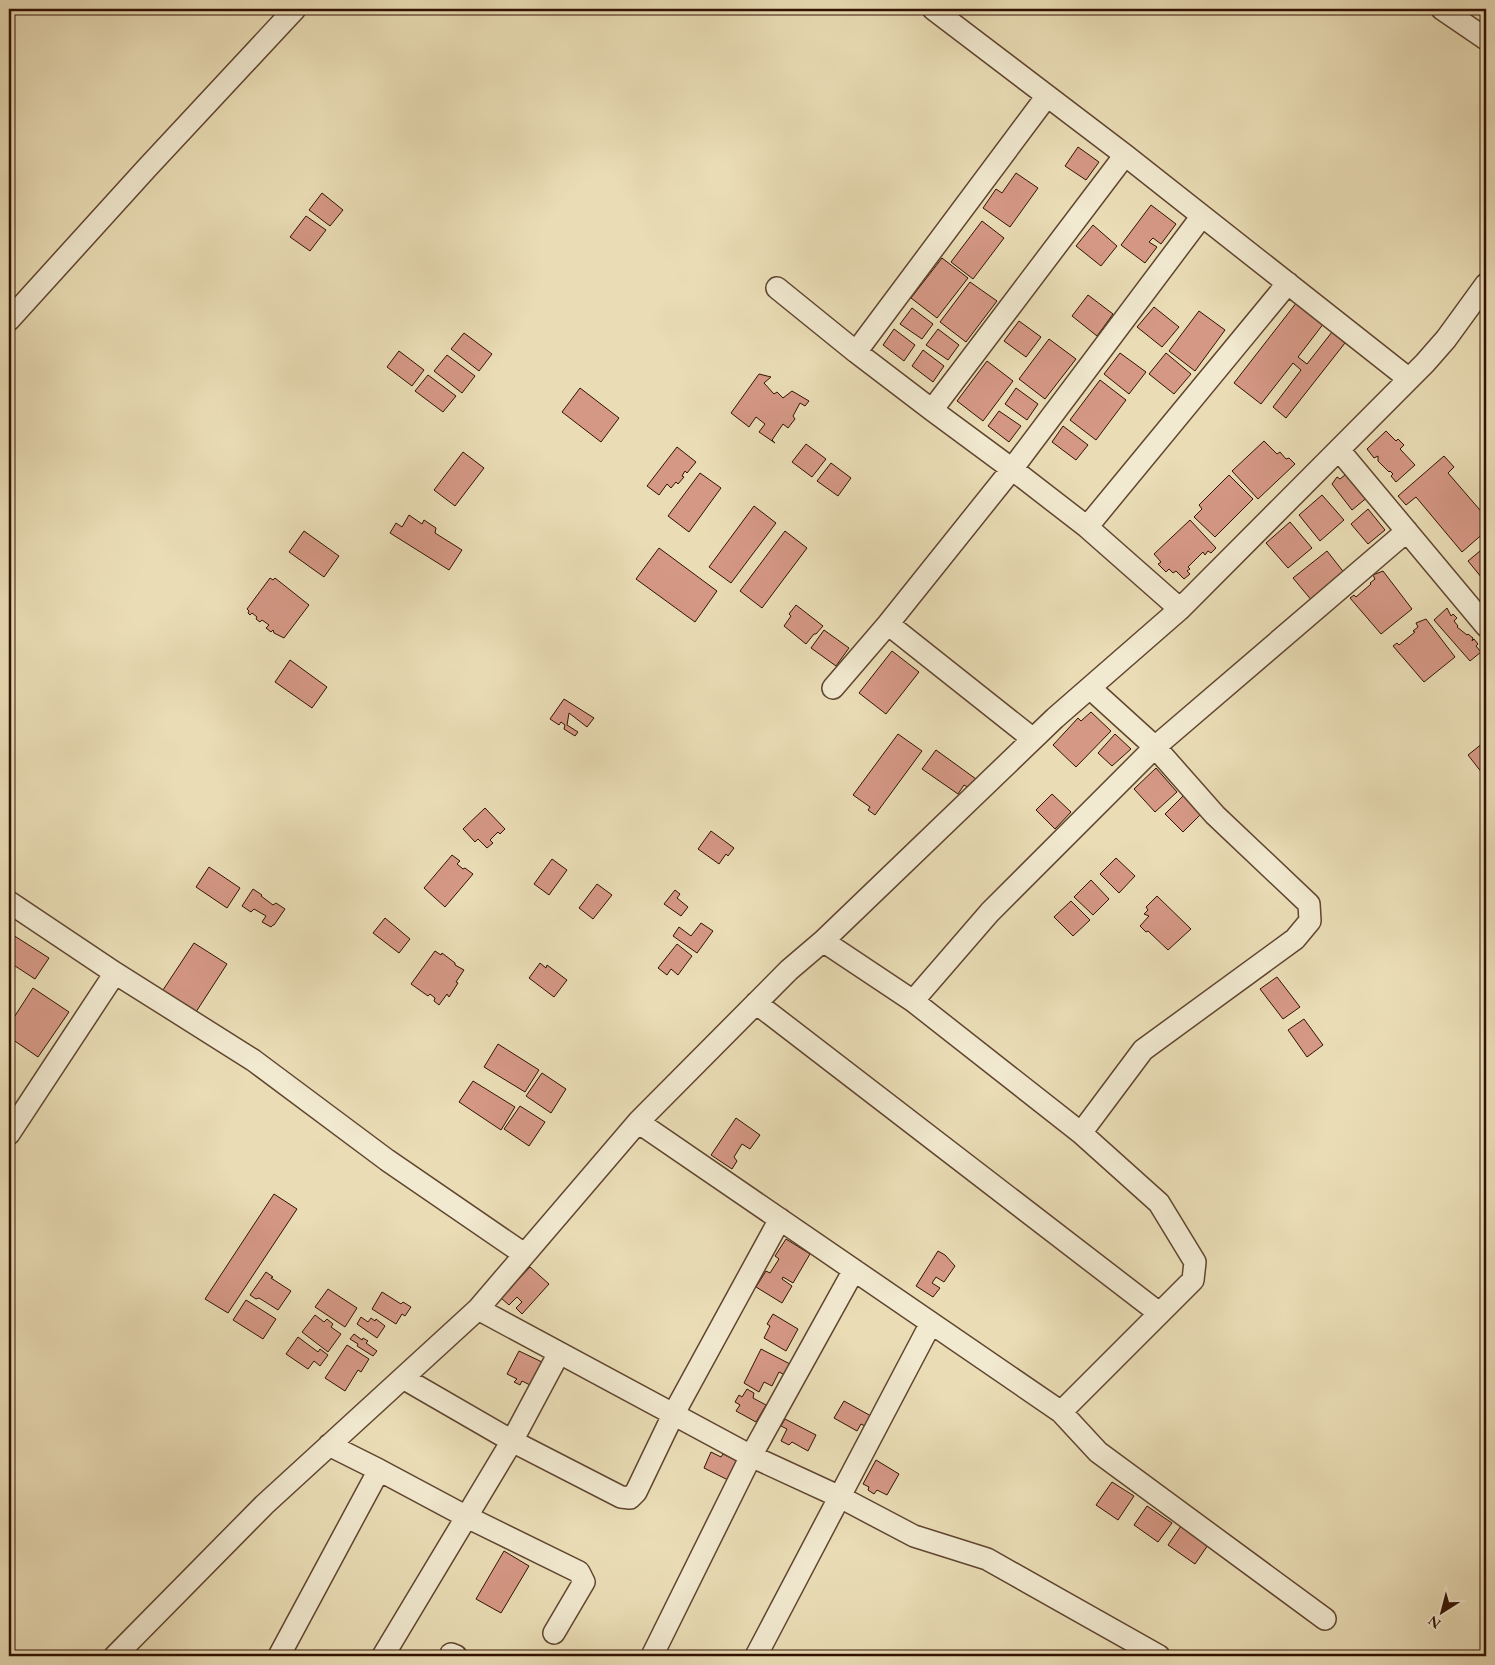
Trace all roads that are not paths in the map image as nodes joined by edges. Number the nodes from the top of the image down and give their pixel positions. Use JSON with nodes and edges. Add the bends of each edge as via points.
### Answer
{"nodes":[{"id":1,"x":295,"y":9,"type":"edge"},
{"id":2,"x":934,"y":9,"type":"edge"},
{"id":3,"x":1442,"y":9,"type":"edge"},
{"id":4,"x":1486,"y":38,"type":"edge"},
{"id":5,"x":1047,"y":96,"type":"junction"},
{"id":6,"x":1125,"y":155,"type":"junction"},
{"id":7,"x":1202,"y":216,"type":"junction"},
{"id":8,"x":1288,"y":283,"type":"junction"},
{"id":9,"x":1486,"y":284,"type":"edge"},
{"id":10,"x":777,"y":288,"type":"dead end"},
{"id":11,"x":9,"y":320,"type":"edge"},
{"id":12,"x":856,"y":352,"type":"junction"},
{"id":13,"x":1409,"y":379,"type":"junction"},
{"id":14,"x":932,"y":410,"type":"junction"},
{"id":15,"x":1339,"y":450,"type":"junction"},
{"id":16,"x":1012,"y":469,"type":"junction"},
{"id":17,"x":1087,"y":527,"type":"junction"},
{"id":18,"x":1407,"y":531,"type":"junction"},
{"id":19,"x":1180,"y":609,"type":"junction"},
{"id":20,"x":888,"y":624,"type":"junction"},
{"id":21,"x":1486,"y":626,"type":"edge"},
{"id":22,"x":833,"y":688,"type":"dead end"},
{"id":23,"x":1090,"y":688,"type":"junction"},
{"id":24,"x":1033,"y":739,"type":"junction"},
{"id":25,"x":1155,"y":747,"type":"junction"},
{"id":26,"x":9,"y":902,"type":"edge"},
{"id":27,"x":823,"y":941,"type":"junction"},
{"id":28,"x":115,"y":973,"type":"junction"},
{"id":29,"x":913,"y":1001,"type":"junction"},
{"id":30,"x":756,"y":1003,"type":"junction"},
{"id":31,"x":638,"y":1122,"type":"junction"},
{"id":32,"x":1081,"y":1133,"type":"junction"},
{"id":33,"x":9,"y":1134,"type":"edge"},
{"id":34,"x":780,"y":1219,"type":"junction"},
{"id":35,"x":524,"y":1254,"type":"junction"},
{"id":36,"x":854,"y":1270,"type":"junction"},
{"id":37,"x":478,"y":1309,"type":"junction"},
{"id":38,"x":1159,"y":1313,"type":"junction"},
{"id":39,"x":931,"y":1323,"type":"junction"},
{"id":40,"x":559,"y":1353,"type":"junction"},
{"id":41,"x":403,"y":1378,"type":"junction"},
{"id":42,"x":1060,"y":1412,"type":"junction"},
{"id":43,"x":673,"y":1415,"type":"junction"},
{"id":44,"x":512,"y":1441,"type":"junction"},
{"id":45,"x":329,"y":1445,"type":"junction"},
{"id":46,"x":751,"y":1456,"type":"junction"},
{"id":47,"x":379,"y":1470,"type":"junction"},
{"id":48,"x":840,"y":1497,"type":"junction"},
{"id":49,"x":467,"y":1517,"type":"junction"},
{"id":50,"x":1325,"y":1619,"type":"dead end"},
{"id":51,"x":554,"y":1633,"type":"dead end"},
{"id":52,"x":115,"y":1656,"type":"edge"},
{"id":53,"x":279,"y":1656,"type":"edge"},
{"id":54,"x":383,"y":1656,"type":"edge"},
{"id":55,"x":652,"y":1656,"type":"edge"},
{"id":56,"x":756,"y":1656,"type":"edge"},
{"id":57,"x":1159,"y":1656,"type":"edge"}],
"edges":[{"from":1,"to":11,"type":"street"},
{"from":2,"to":5,"type":"street"},
{"from":3,"to":4,"type":"street"},
{"from":5,"to":6,"type":"street"},
{"from":5,"to":12,"type":"street"},
{"from":6,"to":7,"type":"street"},
{"from":6,"to":14,"type":"street"},
{"from":7,"to":8,"type":"street"},
{"from":7,"to":16,"type":"street"},
{"from":8,"to":13,"type":"street"},
{"from":8,"to":17,"type":"street"},
{"from":9,"to":13,"type":"street","via":[[1446,339]]},
{"from":10,"to":12,"type":"street"},
{"from":12,"to":14,"type":"street"},
{"from":13,"to":15,"type":"street"},
{"from":14,"to":16,"type":"street"},
{"from":15,"to":18,"type":"street"},
{"from":15,"to":19,"type":"street"},
{"from":16,"to":17,"type":"street"},
{"from":16,"to":20,"type":"street"},
{"from":17,"to":19,"type":"street"},
{"from":18,"to":21,"type":"street"},
{"from":18,"to":25,"type":"street"},
{"from":19,"to":23,"type":"street"},
{"from":20,"to":22,"type":"street"},
{"from":20,"to":24,"type":"street"},
{"from":23,"to":24,"type":"street"},
{"from":23,"to":25,"type":"street"},
{"from":24,"to":27,"type":"street"},
{"from":25,"to":29,"type":"street","via":[[990,912]]},
{"from":25,"to":32,"type":"street","via":[[1214,814],[1309,904],[1310,921],[1295,939],[1143,1050]]},
{"from":26,"to":28,"type":"street"},
{"from":27,"to":29,"type":"street"},
{"from":27,"to":30,"type":"street"},
{"from":28,"to":33,"type":"street"},
{"from":28,"to":35,"type":"street","via":[[253,1060],[388,1160]]},
{"from":29,"to":32,"type":"street"},
{"from":30,"to":31,"type":"street"},
{"from":30,"to":38,"type":"street"},
{"from":31,"to":34,"type":"street"},
{"from":31,"to":35,"type":"street"},
{"from":32,"to":38,"type":"street","via":[[1160,1203],[1195,1262],[1192,1280]]},
{"from":34,"to":36,"type":"street"},
{"from":34,"to":43,"type":"street"},
{"from":35,"to":37,"type":"street"},
{"from":36,"to":39,"type":"street"},
{"from":36,"to":46,"type":"street"},
{"from":37,"to":40,"type":"street"},
{"from":37,"to":41,"type":"street"},
{"from":38,"to":42,"type":"street"},
{"from":39,"to":42,"type":"street"},
{"from":39,"to":48,"type":"street"},
{"from":40,"to":43,"type":"street"},
{"from":40,"to":44,"type":"street"},
{"from":41,"to":44,"type":"street"},
{"from":41,"to":45,"type":"street"},
{"from":42,"to":50,"type":"street","via":[[1098,1452]]},
{"from":43,"to":44,"type":"street","via":[[636,1492],[630,1498],[621,1497]]},
{"from":43,"to":46,"type":"street"},
{"from":44,"to":49,"type":"street"},
{"from":45,"to":47,"type":"street"},
{"from":45,"to":52,"type":"street","via":[[264,1505]]},
{"from":46,"to":48,"type":"street"},
{"from":46,"to":55,"type":"street"},
{"from":47,"to":49,"type":"street"},
{"from":47,"to":53,"type":"street"},
{"from":48,"to":56,"type":"street"},
{"from":48,"to":57,"type":"street","via":[[914,1536],[987,1559]]},
{"from":49,"to":51,"type":"street","via":[[580,1572],[584,1582]]},
{"from":49,"to":54,"type":"street"}]}
